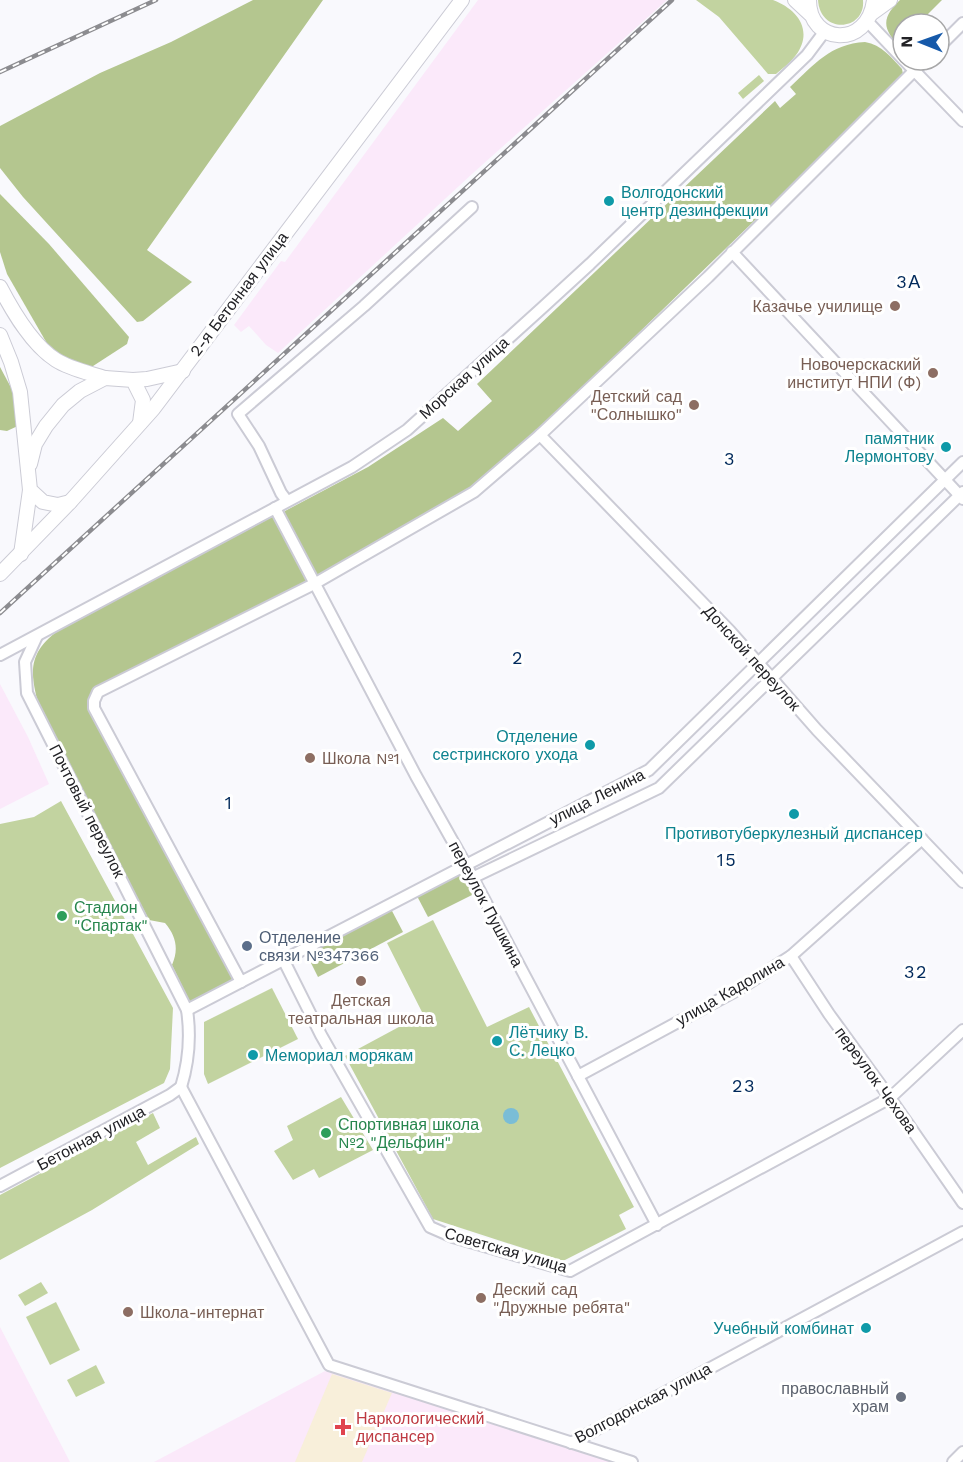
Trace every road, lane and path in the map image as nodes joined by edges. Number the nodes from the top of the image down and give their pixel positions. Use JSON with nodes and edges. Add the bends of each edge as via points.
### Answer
{"nodes":[{"id":1,"x":462,"y":0,"type":"edge"},
{"id":2,"x":795,"y":0,"type":"edge"},
{"id":3,"x":890,"y":0,"type":"edge"},
{"id":4,"x":810,"y":7,"type":"edge"},
{"id":5,"x":871,"y":12,"type":"edge"},
{"id":6,"x":963,"y":23,"type":"edge"},
{"id":7,"x":825,"y":31,"type":"junction"},
{"id":8,"x":951,"y":35,"type":"edge"},
{"id":9,"x":891,"y":40,"type":"edge"},
{"id":10,"x":913,"y":72,"type":"edge"},
{"id":11,"x":915,"y":72,"type":"edge"},
{"id":12,"x":963,"y":121,"type":"edge"},
{"id":13,"x":472,"y":207,"type":"dead end"},
{"id":14,"x":732,"y":252,"type":"junction"},
{"id":15,"x":0,"y":287,"type":"edge"},
{"id":16,"x":0,"y":334,"type":"edge"},
{"id":17,"x":183,"y":371,"type":"junction"},
{"id":18,"x":105,"y":378,"type":"junction"},
{"id":19,"x":133,"y":380,"type":"junction"},
{"id":20,"x":140,"y":423,"type":"junction"},
{"id":21,"x":540,"y":435,"type":"junction"},
{"id":22,"x":963,"y":462,"type":"edge"},
{"id":23,"x":28,"y":474,"type":"junction"},
{"id":24,"x":944,"y":479,"type":"junction"},
{"id":25,"x":30,"y":490,"type":"junction"},
{"id":26,"x":962,"y":496,"type":"edge"},
{"id":27,"x":287,"y":501,"type":"junction"},
{"id":28,"x":70,"y":502,"type":"junction"},
{"id":29,"x":275,"y":508,"type":"junction"},
{"id":30,"x":21,"y":554,"type":"junction"},
{"id":31,"x":0,"y":574,"type":"edge"},
{"id":32,"x":314,"y":584,"type":"junction"},
{"id":33,"x":37,"y":635,"type":"junction"},
{"id":34,"x":0,"y":655,"type":"edge"},
{"id":35,"x":758,"y":663,"type":"junction"},
{"id":36,"x":771,"y":678,"type":"junction"},
{"id":37,"x":922,"y":839,"type":"junction"},
{"id":38,"x":466,"y":865,"type":"junction"},
{"id":39,"x":472,"y":878,"type":"junction"},
{"id":40,"x":963,"y":882,"type":"edge"},
{"id":41,"x":791,"y":956,"type":"junction"},
{"id":42,"x":284,"y":959,"type":"junction"},
{"id":43,"x":241,"y":982,"type":"junction"},
{"id":44,"x":187,"y":1010,"type":"junction"},
{"id":45,"x":963,"y":1030,"type":"edge"},
{"id":46,"x":578,"y":1076,"type":"junction"},
{"id":47,"x":181,"y":1087,"type":"junction"},
{"id":48,"x":890,"y":1098,"type":"junction"},
{"id":49,"x":0,"y":1186,"type":"edge"},
{"id":50,"x":963,"y":1203,"type":"edge"},
{"id":51,"x":657,"y":1225,"type":"junction"},
{"id":52,"x":963,"y":1232,"type":"edge"},
{"id":53,"x":571,"y":1443,"type":"junction"},
{"id":54,"x":963,"y":1452,"type":"edge"},
{"id":55,"x":632,"y":1462,"type":"edge"},
{"id":56,"x":953,"y":1462,"type":"edge"}],
"edges":[{"from":1,"to":17,"type":"main road","name":"2-я Бетонная улица"},
{"from":2,"to":4,"type":"main road"},
{"from":3,"to":5,"type":"main road"},
{"from":4,"to":7,"type":"main road","via":[[814,22]]},
{"from":5,"to":7,"type":"main road","via":[[859,30],[848,35]]},
{"from":5,"to":9,"type":"street"},
{"from":6,"to":8,"type":"street"},
{"from":7,"to":27,"type":"street","name":"Морская улица","via":[[807,55],[590,264],[407,430],[352,467]]},
{"from":10,"to":14,"type":"street"},
{"from":11,"to":12,"type":"street"},
{"from":13,"to":27,"type":"street","via":[[238,414]]},
{"from":14,"to":21,"type":"street"},
{"from":14,"to":24,"type":"street"},
{"from":15,"to":18,"type":"main road","via":[[35,342],[57,361]]},
{"from":16,"to":23,"type":"main road","via":[[20,392]]},
{"from":17,"to":19,"type":"main road"},
{"from":17,"to":20,"type":"main road","name":"2-я Бетонная улица"},
{"from":18,"to":19,"type":"main road"},
{"from":18,"to":23,"type":"main road","via":[[80,391],[54,415],[35,444]]},
{"from":19,"to":20,"type":"main road","via":[[143,400]]},
{"from":20,"to":28,"type":"main road","name":"2-я Бетонная улица"},
{"from":21,"to":32,"type":"street","via":[[474,492]]},
{"from":21,"to":35,"type":"street","name":"Донской переулок"},
{"from":22,"to":24,"type":"street","name":"улица Ленина"},
{"from":23,"to":25,"type":"main road"},
{"from":24,"to":26,"type":"street"},
{"from":24,"to":35,"type":"street","name":"улица Ленина"},
{"from":25,"to":28,"type":"main road","via":[[44,502]]},
{"from":25,"to":30,"type":"main road"},
{"from":26,"to":36,"type":"street","name":"улица Ленина"},
{"from":27,"to":29,"type":"street","name":"Морская улица"},
{"from":28,"to":30,"type":"main road","name":"2-я Бетонная улица"},
{"from":29,"to":32,"type":"street","name":"переулок Пушкина"},
{"from":29,"to":33,"type":"street","name":"Морская улица"},
{"from":30,"to":31,"type":"main road","name":"2-я Бетонная улица"},
{"from":32,"to":38,"type":"street","name":"переулок Пушкина"},
{"from":32,"to":43,"type":"street","via":[[98,692],[94,700],[94,708]]},
{"from":33,"to":34,"type":"street","name":"Морская улица"},
{"from":33,"to":44,"type":"street","name":"Почтовый переулок","via":[[25,662],[27,693]]},
{"from":35,"to":36,"type":"street","name":"Донской переулок"},
{"from":35,"to":38,"type":"street","name":"улица Ленина","via":[[650,770]]},
{"from":36,"to":37,"type":"street","name":"Донской переулок"},
{"from":36,"to":39,"type":"street","name":"улица Ленина","via":[[659,788]]},
{"from":37,"to":40,"type":"street","name":"Донской переулок"},
{"from":37,"to":41,"type":"street","name":"улица Кадолина"},
{"from":38,"to":39,"type":"street","name":"переулок Пушкина"},
{"from":38,"to":42,"type":"street","name":"улица Ленина"},
{"from":39,"to":46,"type":"street","name":"переулок Пушкина"},
{"from":41,"to":46,"type":"street","name":"улица Кадолина","via":[[741,988]]},
{"from":41,"to":48,"type":"street","name":"переулок Чехова"},
{"from":42,"to":43,"type":"street","name":"улица Ленина"},
{"from":42,"to":51,"type":"street","name":"Советская улица","via":[[321,1035],[430,1227],[570,1271]]},
{"from":43,"to":44,"type":"street","name":"улица Ленина"},
{"from":44,"to":47,"type":"street","name":"Почтовый переулок","via":[[190,1049]]},
{"from":45,"to":48,"type":"street","name":"Советская улица"},
{"from":46,"to":51,"type":"street","name":"переулок Пушкина"},
{"from":47,"to":49,"type":"street","name":"Бетонная улица"},
{"from":47,"to":53,"type":"street","name":"Волгодонская улица","via":[[329,1365]]},
{"from":48,"to":50,"type":"street","name":"переулок Чехова"},
{"from":48,"to":51,"type":"street","name":"Советская улица"},
{"from":52,"to":53,"type":"street","name":"Волгодонская улица"},
{"from":53,"to":55,"type":"street"},
{"from":54,"to":56,"type":"street"}]}
